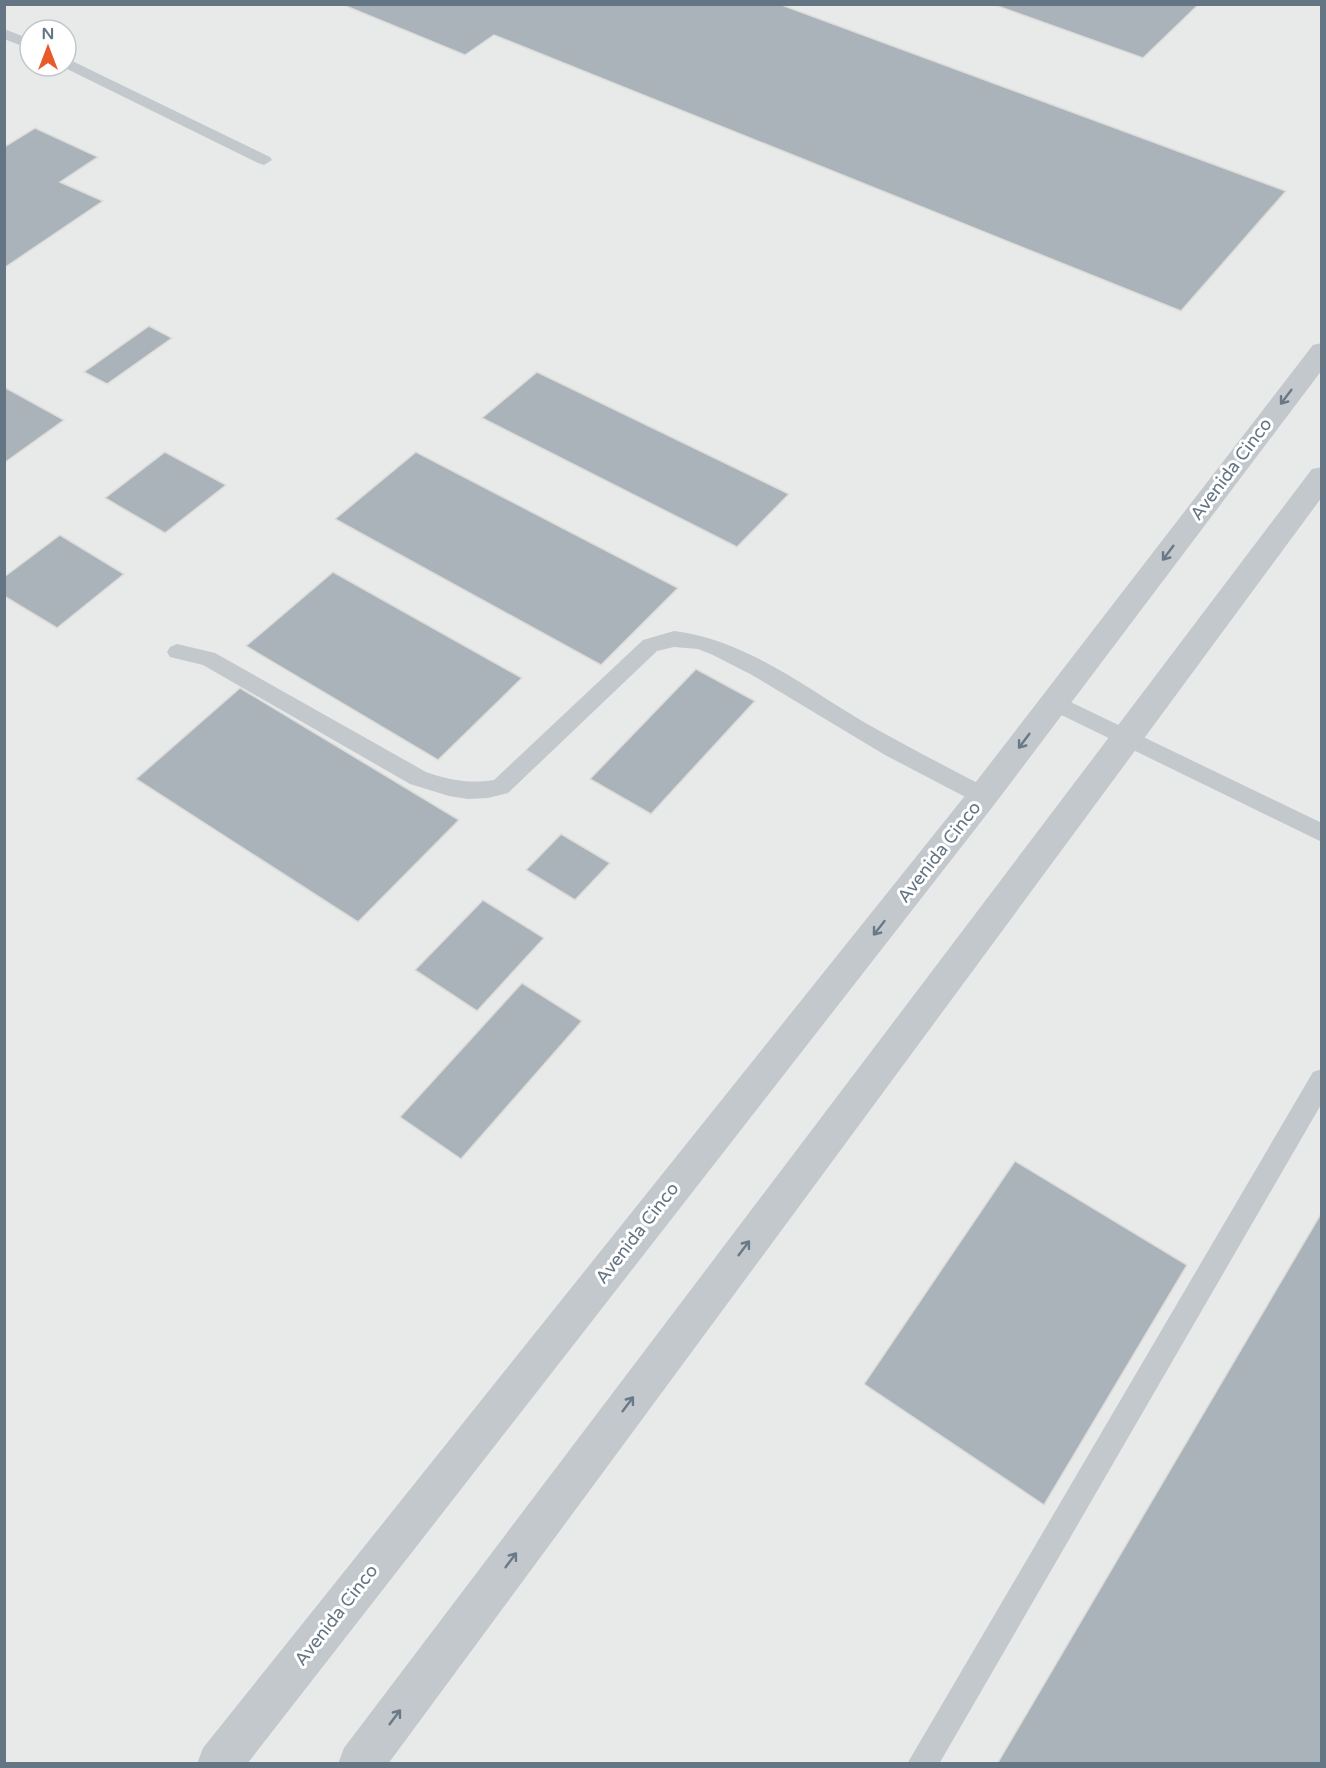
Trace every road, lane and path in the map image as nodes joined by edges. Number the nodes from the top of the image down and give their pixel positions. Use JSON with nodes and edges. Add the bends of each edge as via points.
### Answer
{"nodes":[{"id":1,"x":4,"y":33,"type":"edge"},
{"id":2,"x":18,"y":39,"type":"edge"},
{"id":3,"x":78,"y":69,"type":"edge"},
{"id":4,"x":264,"y":160,"type":"dead end"},
{"id":5,"x":1322,"y":351,"type":"edge"},
{"id":6,"x":1322,"y":476,"type":"edge"},
{"id":7,"x":177,"y":652,"type":"dead end"},
{"id":8,"x":1054,"y":702,"type":"junction"},
{"id":9,"x":1126,"y":736,"type":"junction"},
{"id":10,"x":983,"y":796,"type":"junction"},
{"id":11,"x":1322,"y":833,"type":"edge"},
{"id":12,"x":1322,"y":1080,"type":"edge"},
{"id":13,"x":219,"y":1764,"type":"edge"},
{"id":14,"x":360,"y":1764,"type":"edge"},
{"id":15,"x":922,"y":1764,"type":"edge"}],
"edges":[{"from":1,"to":2,"type":"lane"},
{"from":3,"to":4,"type":"lane"},
{"from":5,"to":8,"type":"street","name":"Avenida Cinco","one_way":true},
{"from":6,"to":9,"type":"street"},
{"from":7,"to":10,"type":"lane","via":[[208,658],[418,778],[453,790],[482,791],[500,787],[650,645],[674,639],[700,642],[759,670],[893,749]]},
{"from":8,"to":9,"type":"lane"},
{"from":8,"to":10,"type":"street","name":"Avenida Cinco","one_way":true},
{"from":9,"to":11,"type":"lane"},
{"from":14,"to":9,"type":"street","one_way":true},
{"from":10,"to":13,"type":"street","name":"Avenida Cinco","one_way":true},
{"from":12,"to":15,"type":"lane"}]}
